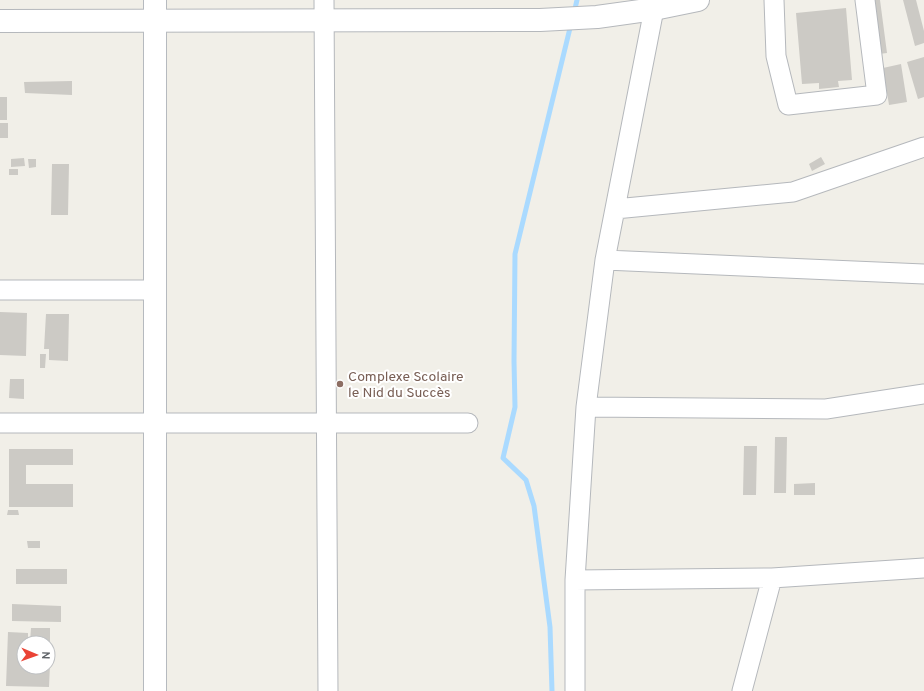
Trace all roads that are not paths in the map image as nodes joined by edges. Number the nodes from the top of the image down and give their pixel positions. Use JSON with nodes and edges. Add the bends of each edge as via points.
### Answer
{"nodes":[{"id":1,"x":698,"y":0,"type":"edge"},
{"id":2,"x":774,"y":0,"type":"edge"},
{"id":3,"x":865,"y":0,"type":"edge"},
{"id":4,"x":653,"y":5,"type":"edge"},
{"id":5,"x":155,"y":10,"type":"edge"},
{"id":6,"x":324,"y":10,"type":"edge"},
{"id":7,"x":0,"y":20,"type":"edge"},
{"id":8,"x":924,"y":147,"type":"edge"},
{"id":9,"x":615,"y":209,"type":"junction"},
{"id":10,"x":605,"y":260,"type":"junction"},
{"id":11,"x":924,"y":274,"type":"edge"},
{"id":12,"x":0,"y":290,"type":"edge"},
{"id":13,"x":155,"y":290,"type":"junction"},
{"id":14,"x":924,"y":394,"type":"edge"},
{"id":15,"x":586,"y":407,"type":"junction"},
{"id":16,"x":0,"y":423,"type":"edge"},
{"id":17,"x":155,"y":423,"type":"junction"},
{"id":18,"x":326,"y":423,"type":"junction"},
{"id":19,"x":468,"y":423,"type":"dead end"},
{"id":20,"x":924,"y":568,"type":"edge"},
{"id":21,"x":772,"y":578,"type":"junction"},
{"id":22,"x":575,"y":580,"type":"junction"},
{"id":23,"x":155,"y":691,"type":"edge"},
{"id":24,"x":328,"y":691,"type":"edge"},
{"id":25,"x":575,"y":691,"type":"edge"},
{"id":26,"x":742,"y":691,"type":"edge"}],
"edges":[{"from":1,"to":4,"type":"street"},
{"from":2,"to":3,"type":"street","via":[[776,56],[788,105],[877,94]]},
{"from":4,"to":6,"type":"street","via":[[597,17],[540,20]]},
{"from":4,"to":9,"type":"street"},
{"from":5,"to":6,"type":"street"},
{"from":5,"to":7,"type":"street"},
{"from":5,"to":13,"type":"street"},
{"from":6,"to":18,"type":"street"},
{"from":8,"to":9,"type":"street","via":[[793,192]]},
{"from":9,"to":10,"type":"street"},
{"from":10,"to":11,"type":"street"},
{"from":10,"to":15,"type":"street"},
{"from":12,"to":13,"type":"street"},
{"from":13,"to":17,"type":"street"},
{"from":14,"to":15,"type":"street","via":[[826,409]]},
{"from":15,"to":22,"type":"street"},
{"from":16,"to":17,"type":"street"},
{"from":17,"to":18,"type":"street"},
{"from":17,"to":23,"type":"street"},
{"from":18,"to":19,"type":"street"},
{"from":18,"to":24,"type":"street"},
{"from":20,"to":21,"type":"street"},
{"from":21,"to":22,"type":"street"},
{"from":21,"to":26,"type":"street"},
{"from":22,"to":25,"type":"street"}]}
